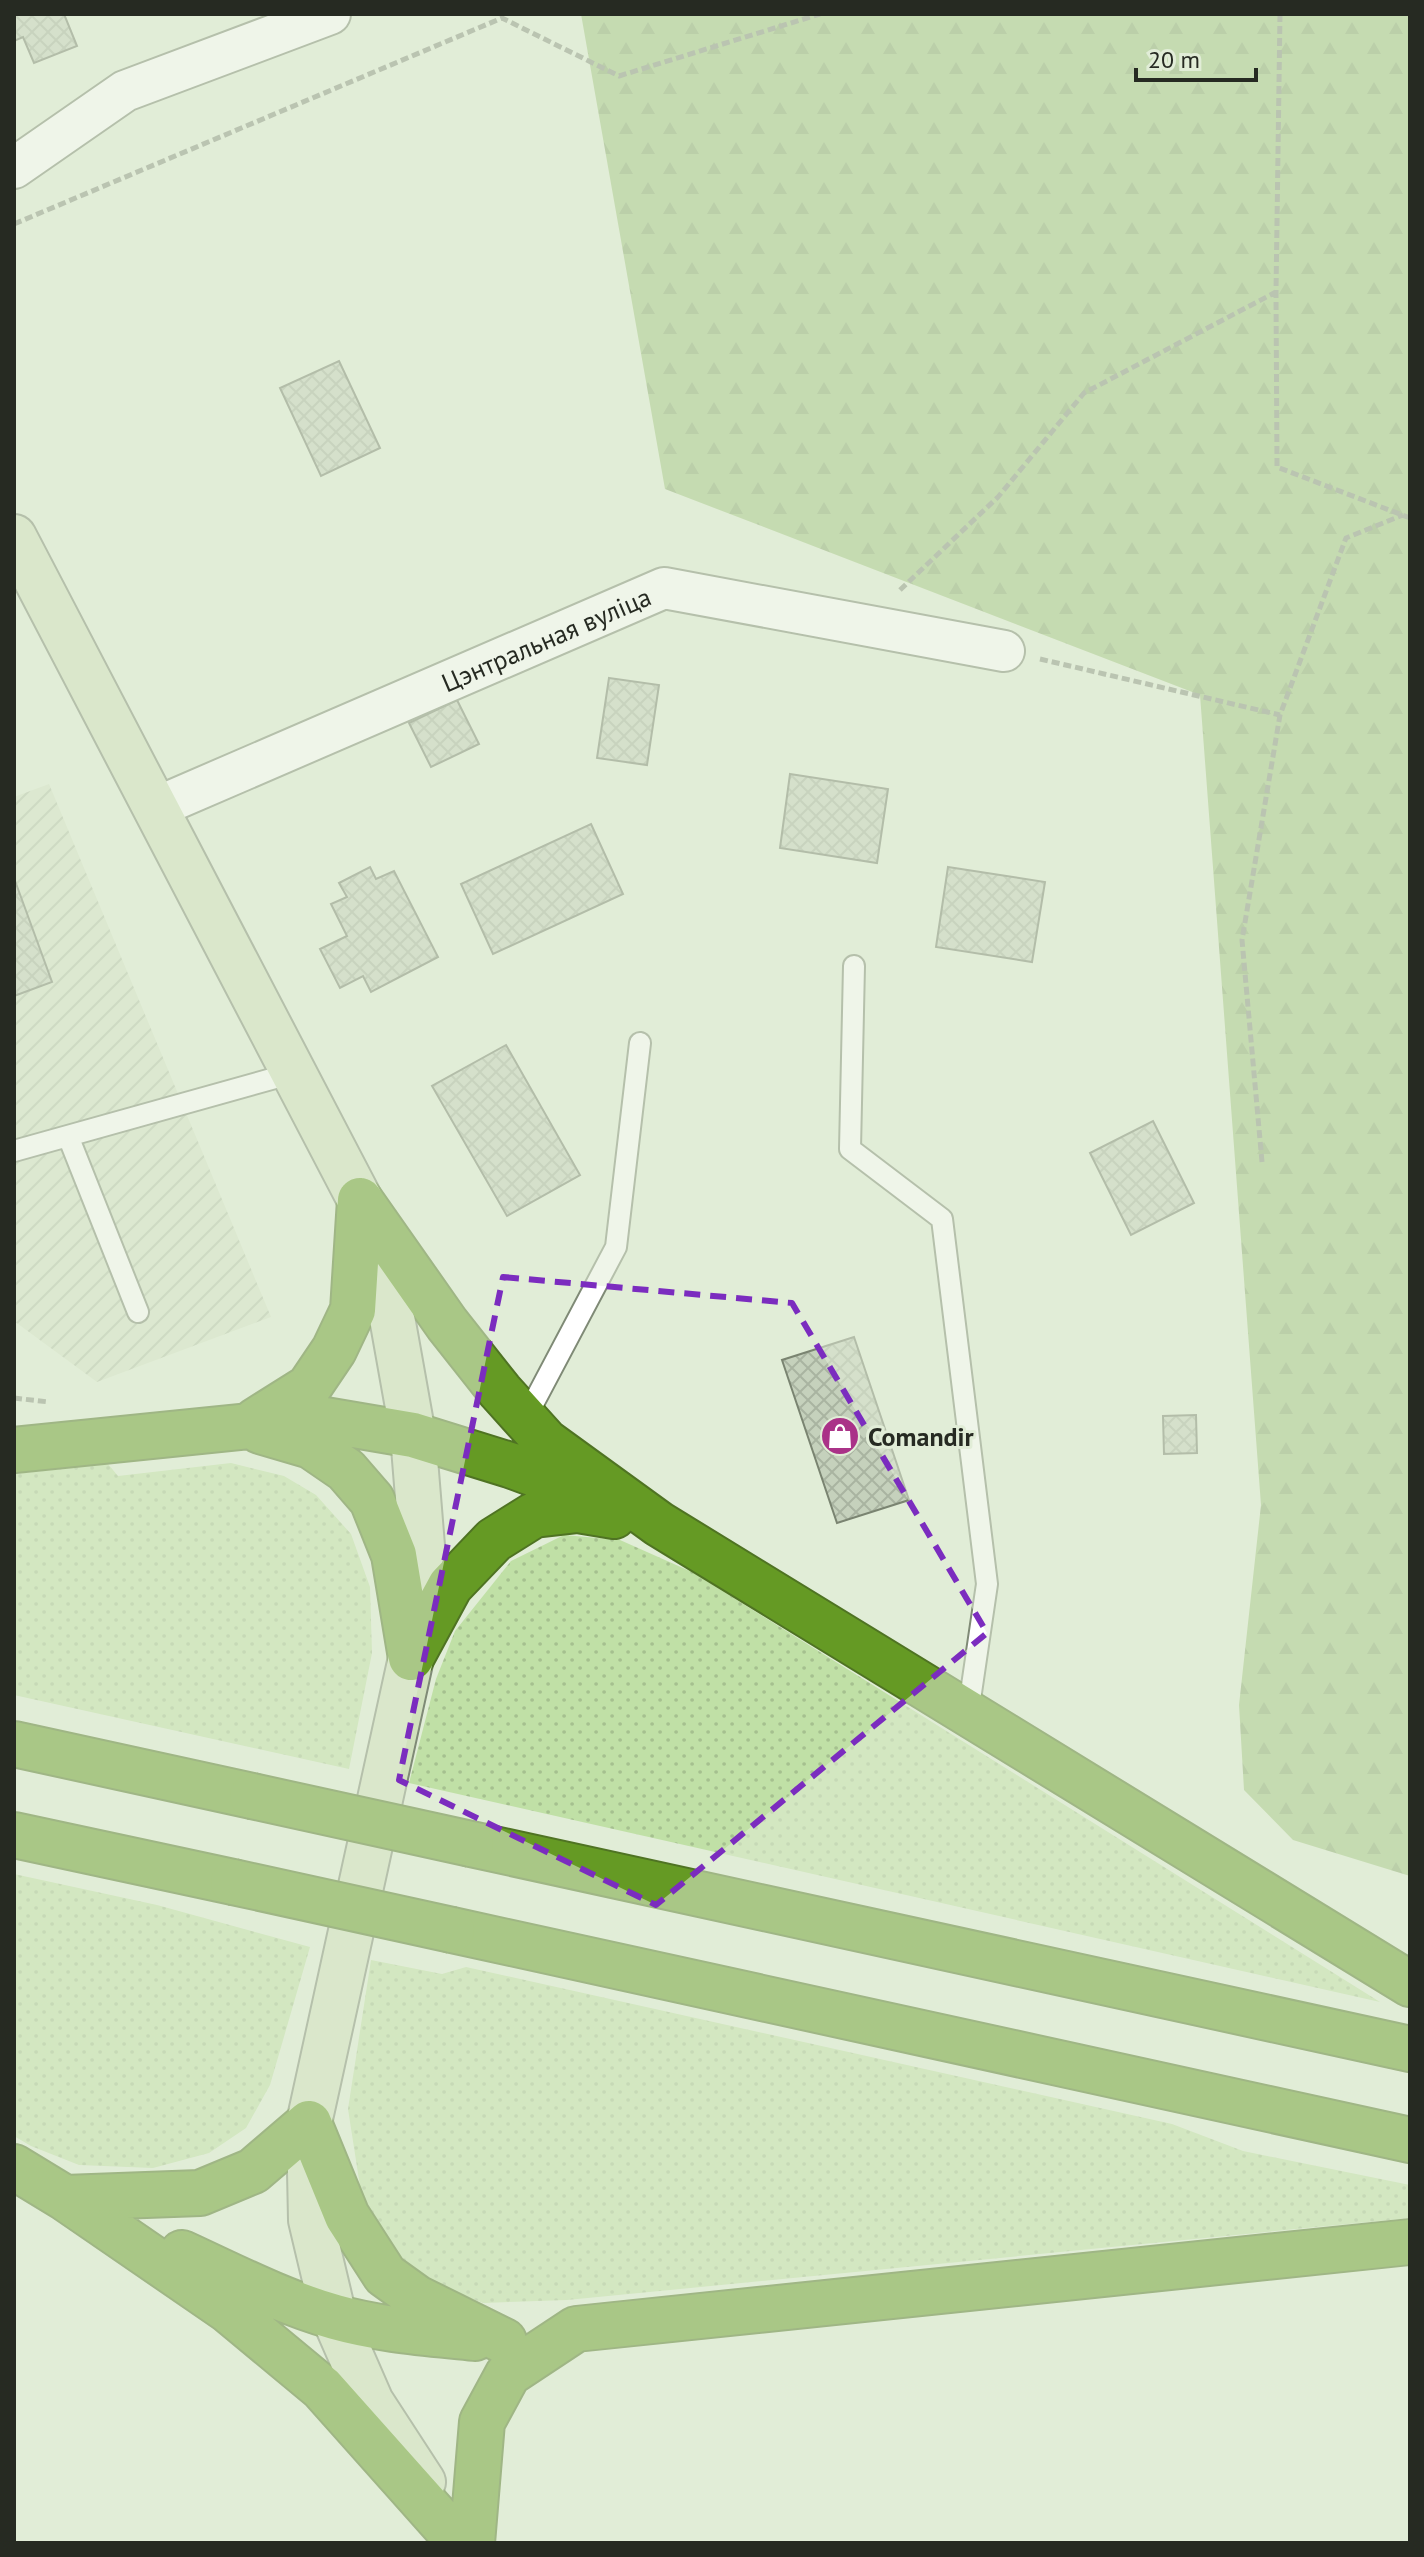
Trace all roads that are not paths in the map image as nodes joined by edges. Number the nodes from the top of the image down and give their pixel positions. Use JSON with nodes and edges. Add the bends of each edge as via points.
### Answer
{"nodes":[{"id":1,"x":330,"y":14,"type":"edge"},
{"id":2,"x":14,"y":168,"type":"edge"},
{"id":3,"x":14,"y":537,"type":"edge"},
{"id":4,"x":1004,"y":651,"type":"road end"},
{"id":5,"x":155,"y":808,"type":"junction"},
{"id":6,"x":854,"y":966,"type":"dead end"},
{"id":7,"x":640,"y":1043,"type":"dead end"},
{"id":8,"x":293,"y":1073,"type":"junction"},
{"id":9,"x":68,"y":1136,"type":"junction"},
{"id":10,"x":14,"y":1151,"type":"edge"},
{"id":11,"x":360,"y":1200,"type":"junction"},
{"id":12,"x":138,"y":1312,"type":"dead end"},
{"id":13,"x":525,"y":1419,"type":"junction"},
{"id":14,"x":246,"y":1426,"type":"junction"},
{"id":15,"x":413,"y":1435,"type":"junction"},
{"id":16,"x":14,"y":1450,"type":"edge"},
{"id":17,"x":659,"y":1524,"type":"junction"},
{"id":18,"x":411,"y":1658,"type":"junction"},
{"id":19,"x":968,"y":1713,"type":"junction"},
{"id":20,"x":14,"y":1744,"type":"edge"},
{"id":21,"x":14,"y":1835,"type":"edge"},
{"id":22,"x":1410,"y":1984,"type":"edge"},
{"id":23,"x":1410,"y":2049,"type":"edge"},
{"id":24,"x":309,"y":2123,"type":"junction"},
{"id":25,"x":1410,"y":2140,"type":"edge"},
{"id":26,"x":14,"y":2167,"type":"edge"},
{"id":27,"x":65,"y":2198,"type":"junction"},
{"id":28,"x":1410,"y":2242,"type":"edge"},
{"id":29,"x":334,"y":2317,"type":"junction"},
{"id":30,"x":576,"y":2329,"type":"junction"},
{"id":31,"x":504,"y":2341,"type":"junction"},
{"id":32,"x":462,"y":2543,"type":"edge"},
{"id":33,"x":472,"y":2543,"type":"edge"}],
"edges":[{"from":1,"to":2,"type":"street","via":[[125,91]]},
{"from":3,"to":5,"type":"main road"},
{"from":4,"to":5,"type":"street","name":"Цэнтральная вуліца","via":[[664,588]]},
{"from":5,"to":8,"type":"main road"},
{"from":6,"to":19,"type":"lane","via":[[850,1149],[942,1219],[987,1584]]},
{"from":7,"to":13,"type":"lane","via":[[616,1247]]},
{"from":8,"to":9,"type":"lane"},
{"from":8,"to":11,"type":"main road"},
{"from":9,"to":10,"type":"lane"},
{"from":9,"to":12,"type":"lane"},
{"from":11,"to":13,"type":"highway","via":[[447,1324]]},
{"from":11,"to":14,"type":"highway","via":[[353,1310],[334,1350],[309,1387]]},
{"from":11,"to":15,"type":"main road","via":[[393,1323]]},
{"from":13,"to":17,"type":"highway","via":[[546,1442]]},
{"from":14,"to":15,"type":"highway","via":[[319,1419]]},
{"from":14,"to":16,"type":"highway"},
{"from":14,"to":18,"type":"highway","via":[[311,1446],[346,1470],[372,1500],[394,1555]]},
{"from":15,"to":17,"type":"highway","via":[[570,1486]]},
{"from":15,"to":18,"type":"main road","via":[[422,1546]]},
{"from":17,"to":18,"type":"highway","via":[[578,1510],[534,1515],[494,1540],[450,1586]]},
{"from":17,"to":19,"type":"highway"},
{"from":18,"to":24,"type":"main road"},
{"from":19,"to":22,"type":"highway"},
{"from":20,"to":23,"type":"highway","bridge":true},
{"from":21,"to":25,"type":"highway","bridge":true},
{"from":24,"to":27,"type":"highway","via":[[253,2171],[200,2193]]},
{"from":24,"to":29,"type":"main road","via":[[311,2220]]},
{"from":24,"to":31,"type":"highway","via":[[347,2216],[385,2275],[417,2298]]},
{"from":26,"to":27,"type":"highway"},
{"from":27,"to":29,"type":"highway","via":[[268,2293]]},
{"from":27,"to":32,"type":"highway","via":[[228,2310],[322,2388]]},
{"from":28,"to":30,"type":"highway"},
{"from":29,"to":31,"type":"highway","via":[[397,2330]]},
{"from":29,"to":32,"type":"main road","via":[[371,2402]]},
{"from":30,"to":31,"type":"highway"},
{"from":30,"to":33,"type":"highway","via":[[508,2374],[482,2422]]}]}
